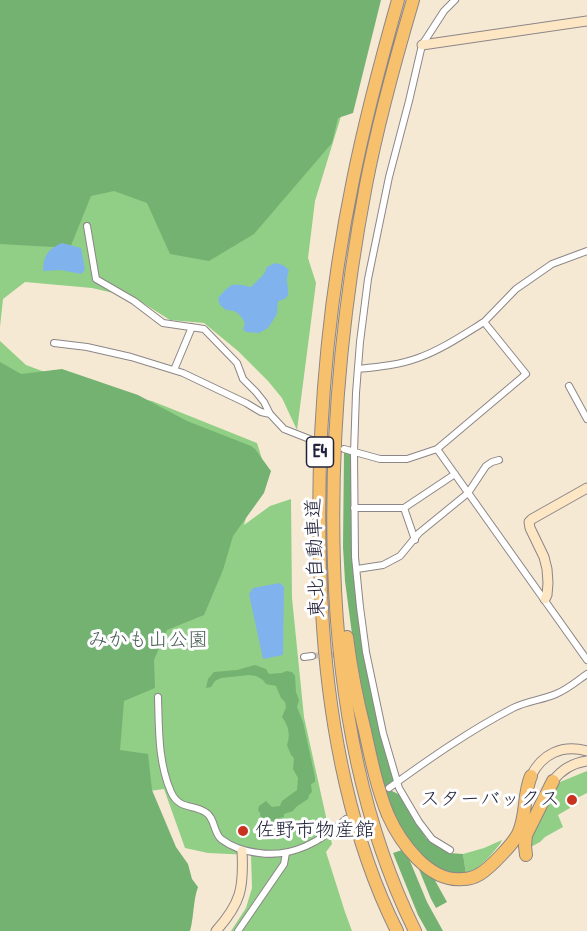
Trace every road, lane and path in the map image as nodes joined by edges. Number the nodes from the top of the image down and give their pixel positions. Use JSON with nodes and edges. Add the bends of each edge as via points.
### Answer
{"nodes":[{"id":1,"x":398,"y":0,"type":"edge"},
{"id":2,"x":413,"y":0,"type":"edge"},
{"id":3,"x":455,"y":0,"type":"edge"},
{"id":4,"x":587,"y":21,"type":"edge"},
{"id":5,"x":422,"y":45,"type":"junction"},
{"id":6,"x":87,"y":226,"type":"dead end"},
{"id":7,"x":587,"y":251,"type":"edge"},
{"id":8,"x":484,"y":322,"type":"junction"},
{"id":9,"x":192,"y":327,"type":"junction"},
{"id":10,"x":54,"y":343,"type":"dead end"},
{"id":11,"x":358,"y":369,"type":"junction"},
{"id":12,"x":174,"y":370,"type":"junction"},
{"id":13,"x":569,"y":386,"type":"dead end"},
{"id":14,"x":270,"y":414,"type":"junction"},
{"id":15,"x":587,"y":419,"type":"edge"},
{"id":16,"x":312,"y":440,"type":"dead end"},
{"id":17,"x":344,"y":449,"type":"dead end"},
{"id":18,"x":437,"y":449,"type":"junction"},
{"id":19,"x":354,"y":453,"type":"junction"},
{"id":20,"x":499,"y":460,"type":"dead end"},
{"id":21,"x":455,"y":474,"type":"junction"},
{"id":22,"x":587,"y":488,"type":"edge"},
{"id":23,"x":468,"y":493,"type":"junction"},
{"id":24,"x":354,"y":508,"type":"junction"},
{"id":25,"x":404,"y":508,"type":"junction"},
{"id":26,"x":415,"y":540,"type":"junction"},
{"id":27,"x":334,"y":562,"type":"junction"},
{"id":28,"x":357,"y":569,"type":"junction"},
{"id":29,"x":545,"y":599,"type":"junction"},
{"id":30,"x":312,"y":656,"type":"tunnel mouth"},
{"id":31,"x":304,"y":657,"type":"dead end"},
{"id":32,"x":586,"y":658,"type":"edge"},
{"id":33,"x":587,"y":674,"type":"edge"},
{"id":34,"x":158,"y":697,"type":"dead end"},
{"id":35,"x":587,"y":751,"type":"edge"},
{"id":36,"x":587,"y":762,"type":"edge"},
{"id":37,"x":531,"y":776,"type":"joint"},
{"id":38,"x":554,"y":781,"type":"joint"},
{"id":39,"x":397,"y":782,"type":"junction"},
{"id":40,"x":389,"y":788,"type":"dead end"},
{"id":41,"x":346,"y":819,"type":"dead end"},
{"id":42,"x":450,"y":850,"type":"dead end"},
{"id":43,"x":242,"y":851,"type":"junction"},
{"id":44,"x":286,"y":853,"type":"junction"},
{"id":45,"x":526,"y":855,"type":"dead end"},
{"id":46,"x":386,"y":904,"type":"junction"},
{"id":47,"x":216,"y":931,"type":"edge"},
{"id":48,"x":238,"y":931,"type":"edge"},
{"id":49,"x":390,"y":931,"type":"edge"},
{"id":50,"x":398,"y":931,"type":"edge"},
{"id":51,"x":415,"y":931,"type":"edge"}],
"edges":[{"from":1,"to":46,"type":"highway","name":"東北自動車道","number":"E4","via":[[369,106],[337,272],[324,381],[319,496],[321,601],[332,710],[354,811]]},
{"from":2,"to":27,"type":"highway","name":"東北自動車道","number":"E4","via":[[375,146],[350,282],[336,426]]},
{"from":3,"to":5,"type":"street"},
{"from":4,"to":5,"type":"street"},
{"from":5,"to":11,"type":"street","via":[[368,279]]},
{"from":6,"to":9,"type":"street","via":[[96,279],[163,323]]},
{"from":7,"to":8,"type":"street","via":[[552,264],[516,289]]},
{"from":8,"to":11,"type":"street","via":[[418,358]]},
{"from":8,"to":18,"type":"street","via":[[526,374]]},
{"from":9,"to":12,"type":"street"},
{"from":9,"to":14,"type":"street","via":[[204,329],[237,363],[243,379]]},
{"from":10,"to":12,"type":"street","via":[[87,347]]},
{"from":11,"to":19,"type":"street"},
{"from":12,"to":14,"type":"street"},
{"from":13,"to":15,"type":"street"},
{"from":14,"to":16,"type":"street","via":[[284,429]]},
{"from":17,"to":19,"type":"street"},
{"from":18,"to":19,"type":"street","via":[[407,459],[380,459]]},
{"from":18,"to":21,"type":"street"},
{"from":19,"to":24,"type":"street"},
{"from":20,"to":23,"type":"street","via":[[486,466]]},
{"from":21,"to":23,"type":"street"},
{"from":21,"to":25,"type":"street"},
{"from":22,"to":29,"type":"street","via":[[530,522],[547,569]]},
{"from":23,"to":26,"type":"street"},
{"from":23,"to":29,"type":"street"},
{"from":24,"to":25,"type":"street"},
{"from":24,"to":28,"type":"street"},
{"from":25,"to":26,"type":"street"},
{"from":26,"to":28,"type":"street","via":[[390,561]]},
{"from":27,"to":37,"type":"highway","via":[[374,773],[388,815],[419,861],[450,878],[466,879],[484,871],[518,834]]},
{"from":27,"to":51,"type":"highway","name":"東北自動車道","number":"E4","via":[[341,660],[353,743],[382,853]]},
{"from":28,"to":39,"type":"street","via":[[363,652]]},
{"from":29,"to":32,"type":"street"},
{"from":30,"to":31,"type":"street"},
{"from":33,"to":39,"type":"street","via":[[556,694],[525,702],[473,730]]},
{"from":34,"to":43,"type":"street","via":[[160,752],[171,793],[179,803],[207,812],[219,837]]},
{"from":35,"to":37,"type":"street","via":[[569,749],[550,754]]},
{"from":36,"to":38,"type":"street","via":[[566,768]]},
{"from":38,"to":45,"type":"highway","via":[[526,835]]},
{"from":39,"to":40,"type":"street"},
{"from":39,"to":42,"type":"street","via":[[432,839]]},
{"from":41,"to":44,"type":"street","via":[[317,841]]},
{"from":43,"to":44,"type":"street"},
{"from":43,"to":47,"type":"street","via":[[240,893]]},
{"from":44,"to":48,"type":"street","via":[[284,864]]},
{"from":46,"to":49,"type":"highway"},
{"from":46,"to":50,"type":"highway","name":"東北自動車道","number":"E4"}]}
